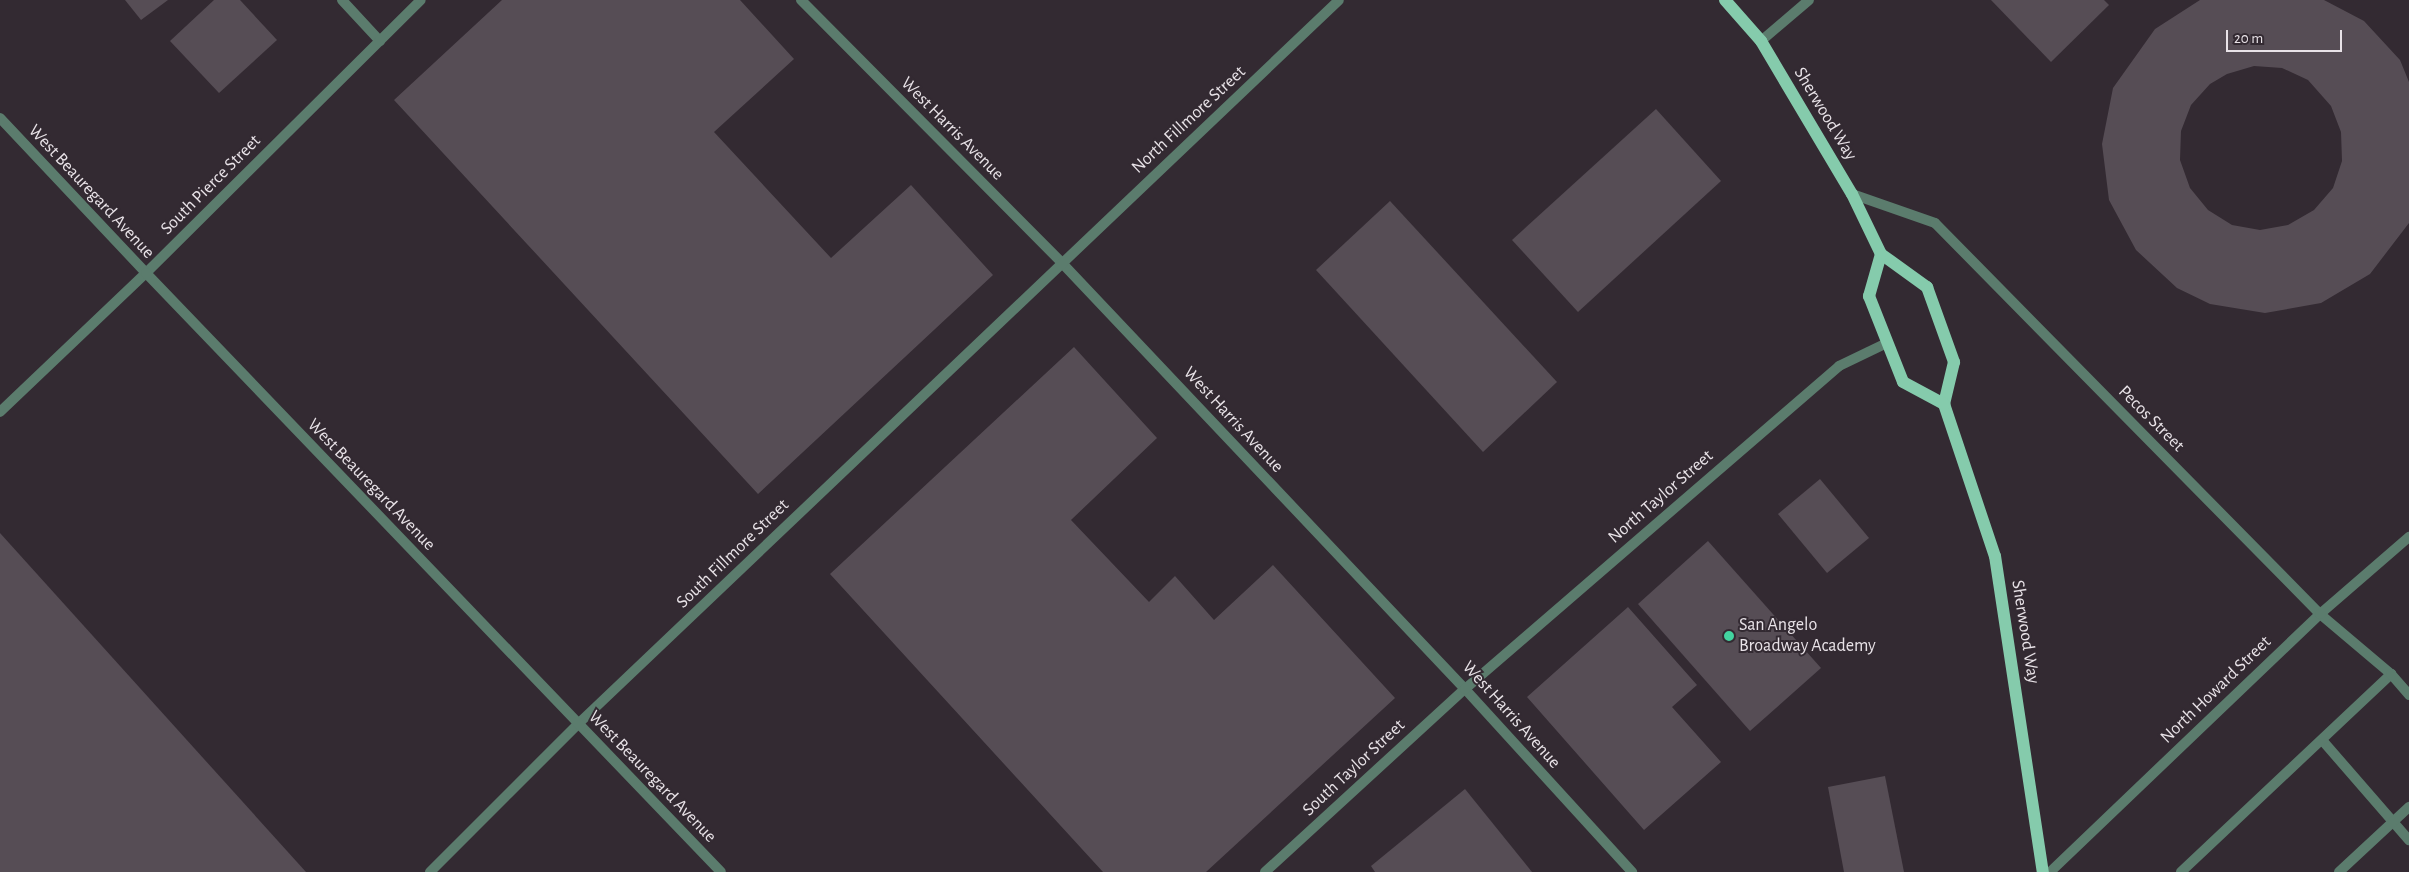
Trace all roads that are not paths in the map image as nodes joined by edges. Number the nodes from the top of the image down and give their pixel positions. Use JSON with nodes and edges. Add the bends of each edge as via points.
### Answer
{"nodes":[{"id":1,"x":342,"y":0,"type":"edge"},
{"id":2,"x":421,"y":0,"type":"edge"},
{"id":3,"x":801,"y":0,"type":"edge"},
{"id":4,"x":1339,"y":0,"type":"edge"},
{"id":5,"x":1725,"y":0,"type":"edge"},
{"id":6,"x":1810,"y":0,"type":"edge"},
{"id":7,"x":380,"y":41,"type":"junction"},
{"id":8,"x":1761,"y":41,"type":"junction"},
{"id":9,"x":0,"y":118,"type":"edge"},
{"id":10,"x":1852,"y":194,"type":"junction"},
{"id":11,"x":1881,"y":254,"type":"junction"},
{"id":12,"x":1062,"y":263,"type":"junction"},
{"id":13,"x":146,"y":273,"type":"junction"},
{"id":14,"x":1887,"y":343,"type":"junction"},
{"id":15,"x":1944,"y":404,"type":"junction"},
{"id":16,"x":0,"y":412,"type":"edge"},
{"id":17,"x":2409,"y":538,"type":"edge"},
{"id":18,"x":2320,"y":614,"type":"junction"},
{"id":19,"x":2391,"y":674,"type":"junction"},
{"id":20,"x":1465,"y":689,"type":"junction"},
{"id":21,"x":2409,"y":695,"type":"edge"},
{"id":22,"x":578,"y":724,"type":"junction"},
{"id":23,"x":2322,"y":740,"type":"junction"},
{"id":24,"x":2409,"y":807,"type":"edge"},
{"id":25,"x":2393,"y":822,"type":"junction"},
{"id":26,"x":2409,"y":840,"type":"edge"},
{"id":27,"x":430,"y":872,"type":"edge"},
{"id":28,"x":721,"y":872,"type":"edge"},
{"id":29,"x":1265,"y":872,"type":"edge"},
{"id":30,"x":1632,"y":872,"type":"edge"},
{"id":31,"x":2043,"y":872,"type":"edge"},
{"id":32,"x":2050,"y":872,"type":"edge"},
{"id":33,"x":2181,"y":872,"type":"edge"},
{"id":34,"x":2339,"y":872,"type":"edge"}],
"edges":[{"from":1,"to":7,"type":"street"},
{"from":2,"to":7,"type":"street","name":"South Pierce Street"},
{"from":3,"to":12,"type":"street","name":"West Harris Avenue"},
{"from":4,"to":12,"type":"street","name":"North Fillmore Street"},
{"from":5,"to":8,"type":"main road","name":"Sherwood Way"},
{"from":6,"to":8,"type":"street"},
{"from":7,"to":13,"type":"street","name":"South Pierce Street"},
{"from":8,"to":10,"type":"main road","name":"Sherwood Way"},
{"from":9,"to":13,"type":"street","name":"West Beauregard Avenue"},
{"from":10,"to":11,"type":"main road","name":"Sherwood Way"},
{"from":10,"to":18,"type":"street","name":"Pecos Street","via":[[1935,223]]},
{"from":11,"to":14,"type":"main road","via":[[1869,296]]},
{"from":11,"to":15,"type":"main road","name":"Sherwood Way","via":[[1927,287],[1954,362]]},
{"from":12,"to":20,"type":"street","name":"West Harris Avenue"},
{"from":12,"to":22,"type":"street","name":"South Fillmore Street"},
{"from":13,"to":16,"type":"street","name":"South Pierce Street"},
{"from":13,"to":22,"type":"street","name":"West Beauregard Avenue"},
{"from":14,"to":15,"type":"main road","via":[[1903,382]]},
{"from":14,"to":20,"type":"street","name":"North Taylor Street","via":[[1839,366]]},
{"from":15,"to":31,"type":"main road","name":"Sherwood Way","via":[[1995,556]]},
{"from":17,"to":18,"type":"street","name":"North Howard Street"},
{"from":18,"to":19,"type":"street","name":"Pecos Street"},
{"from":18,"to":32,"type":"street","name":"North Howard Street"},
{"from":19,"to":21,"type":"street","name":"Pecos Street"},
{"from":19,"to":23,"type":"street"},
{"from":20,"to":29,"type":"street","name":"South Taylor Street"},
{"from":20,"to":30,"type":"street","name":"West Harris Avenue"},
{"from":22,"to":27,"type":"street","name":"South Fillmore Street"},
{"from":22,"to":28,"type":"street","name":"West Beauregard Avenue"},
{"from":23,"to":25,"type":"street"},
{"from":23,"to":33,"type":"street"},
{"from":24,"to":25,"type":"street"},
{"from":25,"to":26,"type":"street"},
{"from":25,"to":34,"type":"street"}]}
